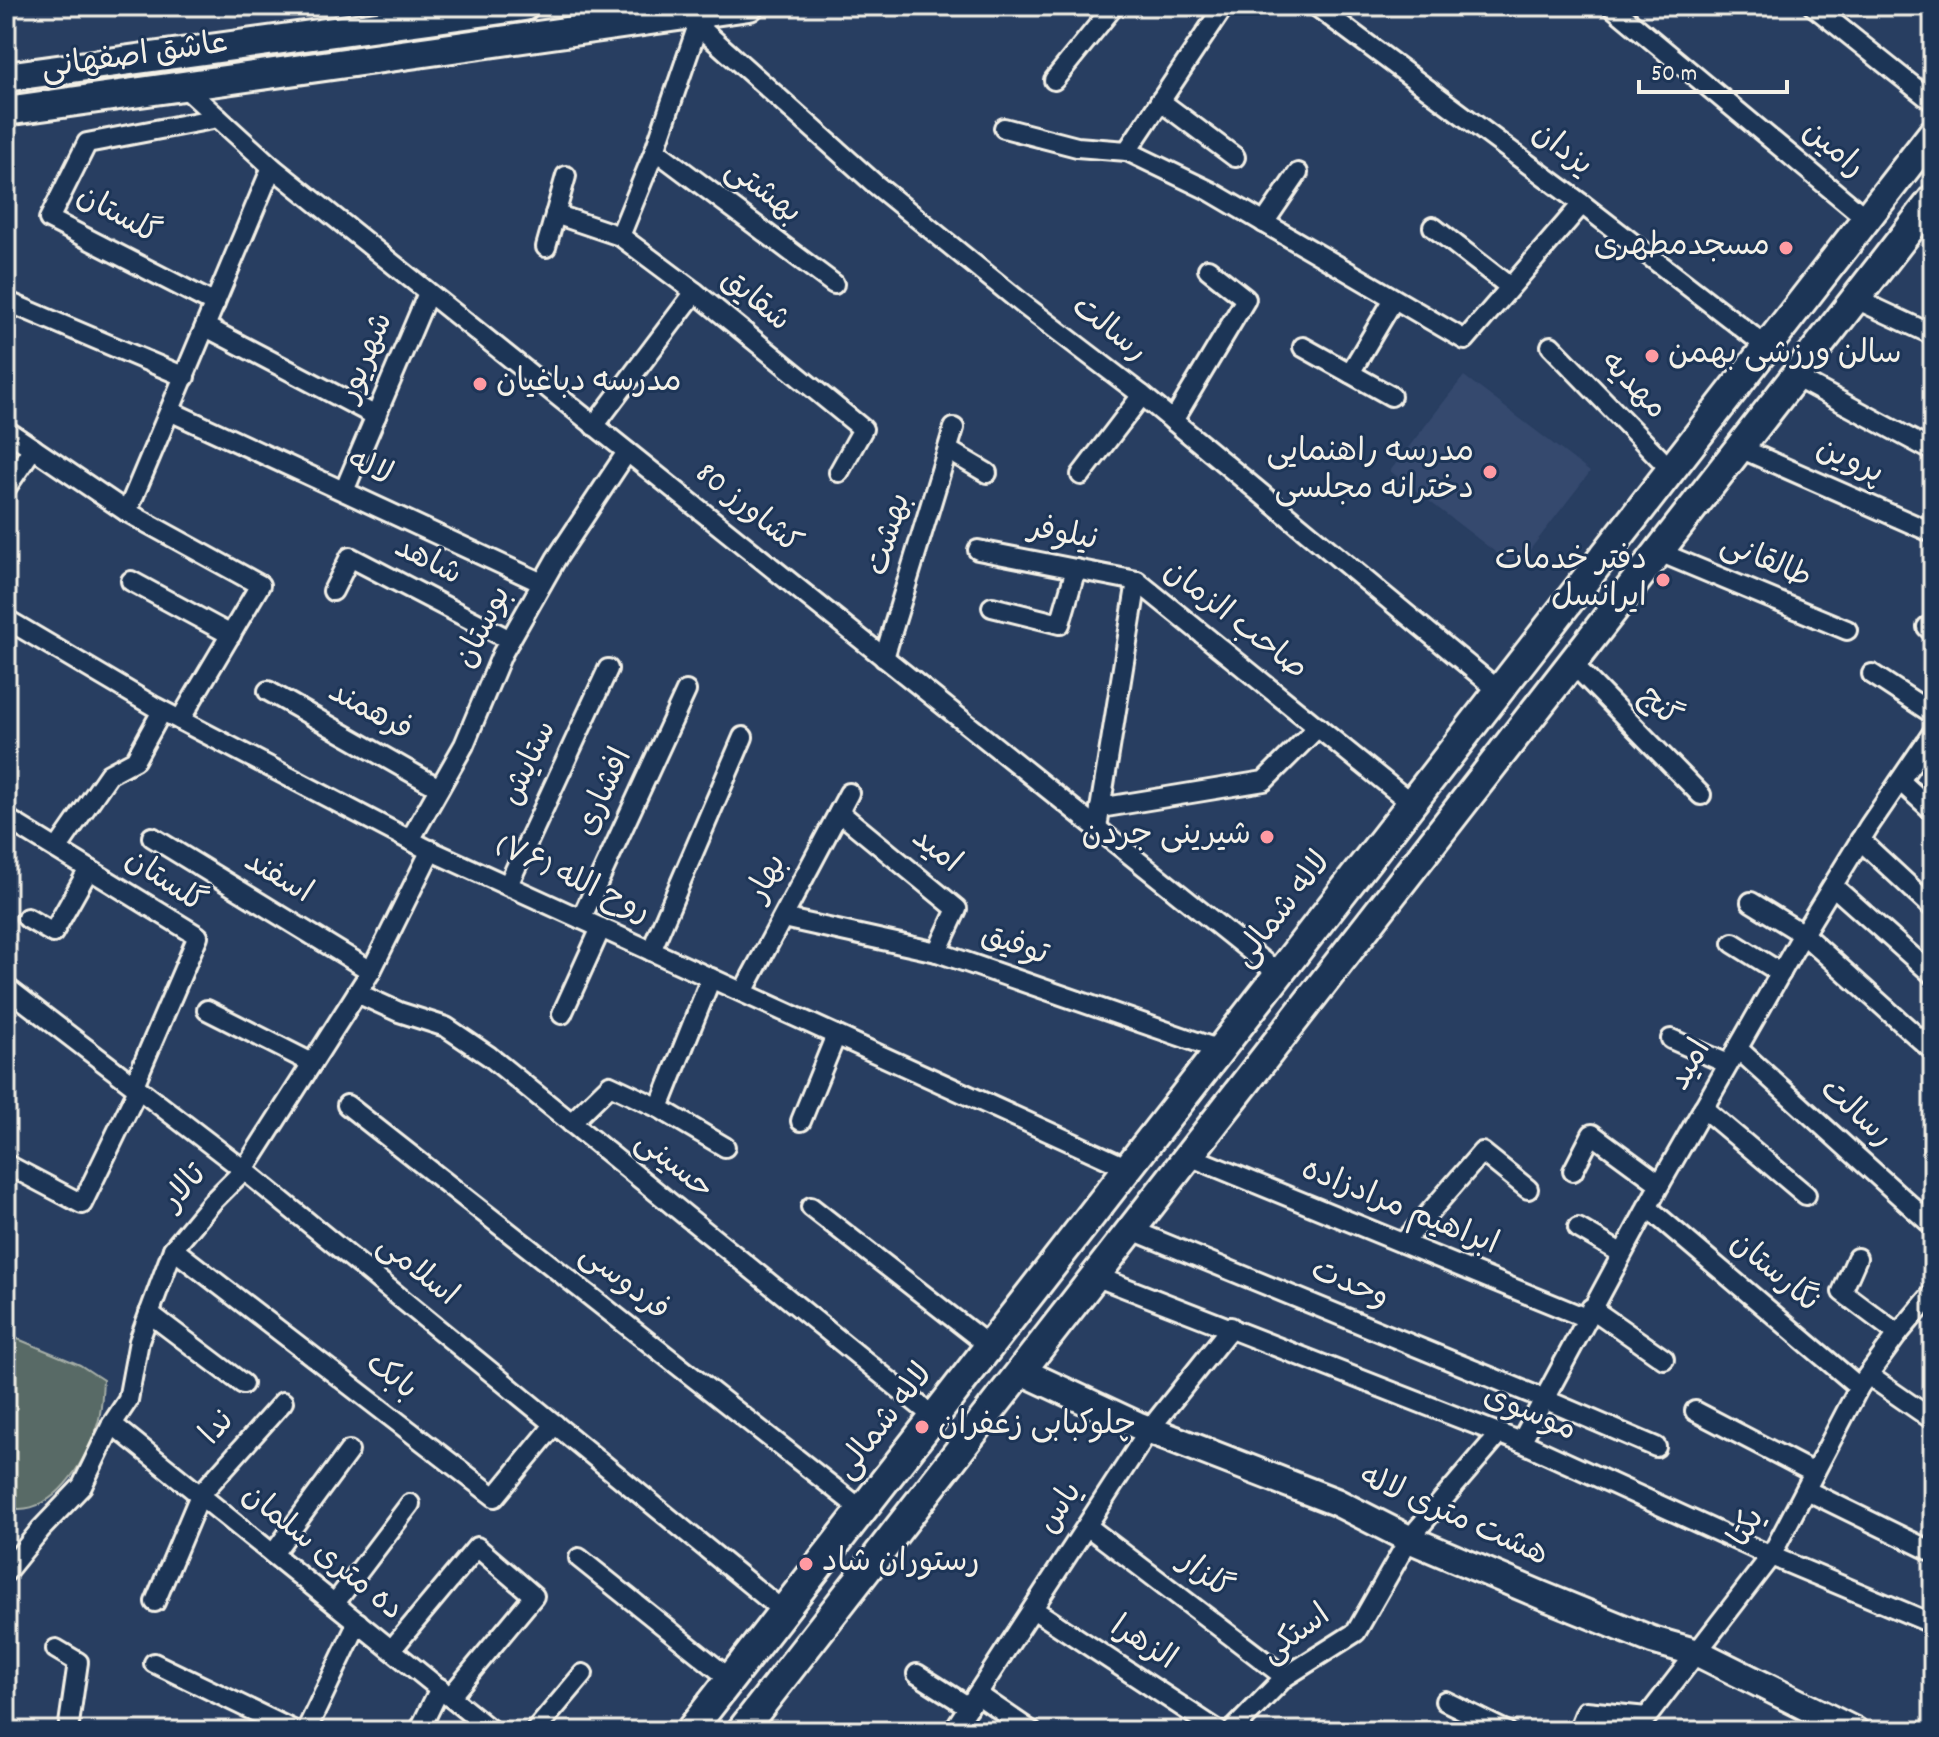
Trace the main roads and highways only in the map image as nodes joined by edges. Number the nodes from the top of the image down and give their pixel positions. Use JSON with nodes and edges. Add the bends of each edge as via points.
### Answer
{"nodes":[{"id":1,"x":524,"y":6,"type":"edge"},
{"id":2,"x":749,"y":6,"type":"edge"},
{"id":3,"x":6,"y":77,"type":"edge"},
{"id":4,"x":6,"y":111,"type":"edge"},
{"id":5,"x":1933,"y":133,"type":"edge"},
{"id":6,"x":1933,"y":199,"type":"edge"},
{"id":7,"x":1599,"y":562,"type":"junction"},
{"id":8,"x":1631,"y":588,"type":"junction"},
{"id":9,"x":896,"y":1465,"type":"junction"},
{"id":10,"x":915,"y":1509,"type":"junction"},
{"id":11,"x":831,"y":1549,"type":"junction"},
{"id":12,"x":848,"y":1594,"type":"junction"},
{"id":13,"x":690,"y":1731,"type":"edge"},
{"id":14,"x":741,"y":1731,"type":"edge"}],
"edges":[{"from":1,"to":3,"type":"main road","name":"عاشق اصفهانی"},
{"from":2,"to":4,"type":"main road","name":"عاشق اصفهانی","via":[[692,20]]},
{"from":5,"to":7,"type":"main road","name":"لاله شمالی"},
{"from":6,"to":8,"type":"main road"},
{"from":7,"to":8,"type":"main road"},
{"from":7,"to":9,"type":"main road","name":"لاله شمالی"},
{"from":8,"to":10,"type":"main road"},
{"from":9,"to":10,"type":"main road","via":[[879,1505],[891,1514]]},
{"from":9,"to":11,"type":"main road","name":"لاله شمالی"},
{"from":10,"to":12,"type":"main road"},
{"from":11,"to":12,"type":"main road","via":[[854,1546],[863,1551],[862,1568]]},
{"from":11,"to":13,"type":"main road","name":"لاله شمالی"},
{"from":12,"to":14,"type":"main road"}]}
